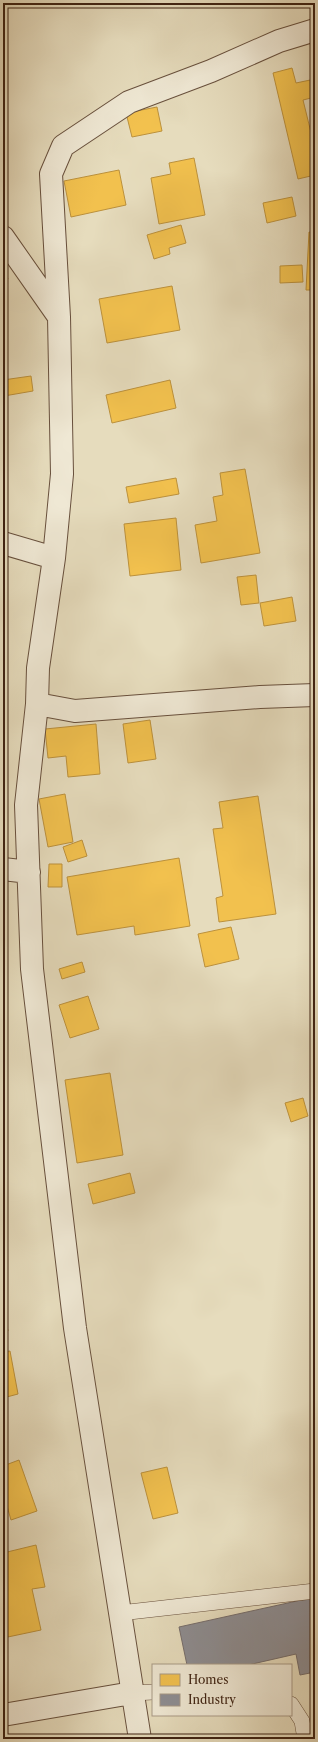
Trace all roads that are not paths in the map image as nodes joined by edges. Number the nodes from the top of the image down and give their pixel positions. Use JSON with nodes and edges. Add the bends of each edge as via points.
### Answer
{"nodes":[{"id":1,"x":315,"y":30,"type":"edge"},
{"id":2,"x":3,"y":237,"type":"edge"},
{"id":3,"x":59,"y":317,"type":"junction"},
{"id":4,"x":3,"y":543,"type":"edge"},
{"id":5,"x":54,"y":558,"type":"junction"},
{"id":6,"x":315,"y":695,"type":"edge"},
{"id":7,"x":37,"y":704,"type":"junction"},
{"id":8,"x":3,"y":869,"type":"edge"},
{"id":9,"x":29,"y":872,"type":"junction"},
{"id":10,"x":315,"y":1591,"type":"edge"},
{"id":11,"x":120,"y":1614,"type":"junction"},
{"id":12,"x":143,"y":1693,"type":"edge"},
{"id":13,"x":292,"y":1706,"type":"edge"},
{"id":14,"x":3,"y":1715,"type":"edge"},
{"id":15,"x":140,"y":1739,"type":"edge"},
{"id":16,"x":305,"y":1739,"type":"edge"}],
"edges":[{"from":1,"to":3,"type":"street","via":[[279,41],[211,71],[129,102],[63,146],[51,174]]},
{"from":2,"to":3,"type":"street"},
{"from":3,"to":5,"type":"street","via":[[62,474]]},
{"from":4,"to":5,"type":"street"},
{"from":5,"to":7,"type":"street","via":[[38,668]]},
{"from":6,"to":7,"type":"street","via":[[75,711]]},
{"from":7,"to":9,"type":"street","via":[[26,805]]},
{"from":8,"to":9,"type":"street"},
{"from":9,"to":11,"type":"street","via":[[32,969],[75,1328]]},
{"from":10,"to":11,"type":"lane"},
{"from":11,"to":12,"type":"street"},
{"from":12,"to":14,"type":"street"},
{"from":12,"to":15,"type":"street"},
{"from":13,"to":16,"type":"lane","via":[[302,1721]]}]}
